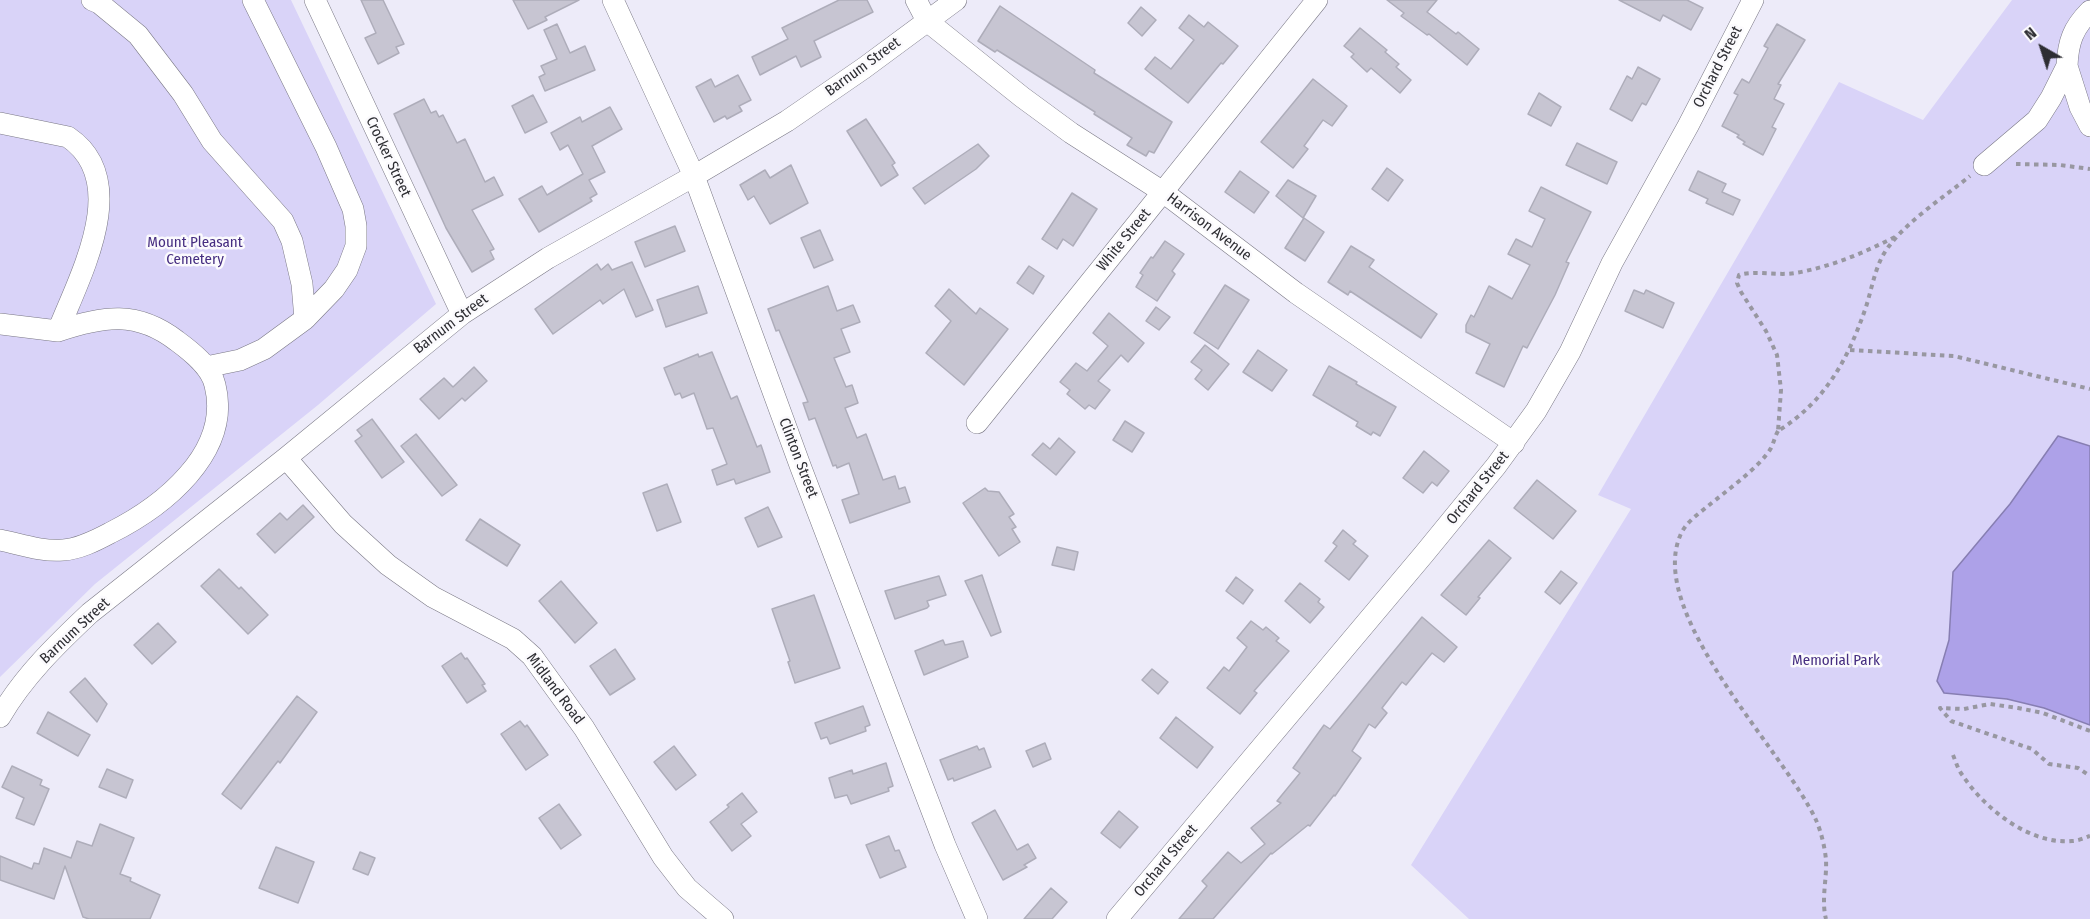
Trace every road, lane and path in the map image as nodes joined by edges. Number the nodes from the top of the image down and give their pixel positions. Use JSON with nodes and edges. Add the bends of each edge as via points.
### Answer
{"nodes":[{"id":1,"x":92,"y":0,"type":"edge"},
{"id":2,"x":254,"y":0,"type":"edge"},
{"id":3,"x":315,"y":0,"type":"edge"},
{"id":4,"x":613,"y":0,"type":"edge"},
{"id":5,"x":916,"y":0,"type":"edge"},
{"id":6,"x":956,"y":0,"type":"edge"},
{"id":7,"x":1317,"y":0,"type":"edge"},
{"id":8,"x":1753,"y":0,"type":"edge"},
{"id":9,"x":2090,"y":11,"type":"edge"},
{"id":10,"x":927,"y":21,"type":"junction"},
{"id":11,"x":2067,"y":66,"type":"junction"},
{"id":12,"x":0,"y":123,"type":"edge"},
{"id":13,"x":2090,"y":126,"type":"edge"},
{"id":14,"x":1984,"y":165,"type":"junction"},
{"id":15,"x":2090,"y":170,"type":"edge"},
{"id":16,"x":694,"y":177,"type":"junction"},
{"id":17,"x":1163,"y":192,"type":"junction"},
{"id":18,"x":1895,"y":237,"type":"junction"},
{"id":19,"x":462,"y":314,"type":"junction"},
{"id":20,"x":305,"y":319,"type":"junction"},
{"id":21,"x":0,"y":324,"type":"edge"},
{"id":22,"x":58,"y":331,"type":"junction"},
{"id":23,"x":1850,"y":350,"type":"junction"},
{"id":24,"x":206,"y":367,"type":"junction"},
{"id":25,"x":2090,"y":389,"type":"edge"},
{"id":26,"x":977,"y":423,"type":"dead end"},
{"id":27,"x":1778,"y":430,"type":"junction"},
{"id":28,"x":1514,"y":443,"type":"junction"},
{"id":29,"x":286,"y":458,"type":"junction"},
{"id":30,"x":0,"y":540,"type":"edge"},
{"id":31,"x":0,"y":717,"type":"edge"},
{"id":32,"x":2090,"y":731,"type":"edge"},
{"id":33,"x":1953,"y":755,"type":"dead end"},
{"id":34,"x":2090,"y":776,"type":"edge"},
{"id":35,"x":2090,"y":836,"type":"edge"},
{"id":36,"x":723,"y":919,"type":"edge"},
{"id":37,"x":977,"y":919,"type":"edge"},
{"id":38,"x":1117,"y":919,"type":"edge"},
{"id":39,"x":1826,"y":919,"type":"edge"}],
"edges":[{"from":1,"to":20,"type":"street","via":[[138,35],[217,147],[283,221],[302,284]]},
{"from":2,"to":20,"type":"street","via":[[327,147],[356,225],[356,246],[347,270],[334,290]]},
{"from":3,"to":19,"type":"street","name":"Crocker Street"},
{"from":4,"to":16,"type":"street","name":"Clinton Street"},
{"from":5,"to":10,"type":"street","name":"Harrison Avenue"},
{"from":6,"to":10,"type":"street","name":"Barnum Street"},
{"from":7,"to":17,"type":"street","name":"White Street"},
{"from":8,"to":28,"type":"street","name":"Orchard Street","via":[[1612,263],[1570,352]]},
{"from":9,"to":11,"type":"street","via":[[2072,33]]},
{"from":10,"to":16,"type":"street","name":"Barnum Street","via":[[787,121]]},
{"from":10,"to":17,"type":"street","name":"Harrison Avenue","via":[[1071,133]]},
{"from":11,"to":13,"type":"street"},
{"from":11,"to":14,"type":"street","via":[[2037,120]]},
{"from":12,"to":22,"type":"street","via":[[68,137],[78,143],[98,176],[89,258]]},
{"from":14,"to":15,"type":"path","via":[[2060,165]]},
{"from":14,"to":18,"type":"path"},
{"from":16,"to":19,"type":"street","name":"Barnum Street","via":[[548,258]]},
{"from":16,"to":37,"type":"street","name":"Clinton Street","via":[[801,468]]},
{"from":17,"to":26,"type":"street","name":"White Street"},
{"from":17,"to":28,"type":"street","name":"Harrison Avenue","via":[[1296,292]]},
{"from":18,"to":23,"type":"path","via":[[1881,259]]},
{"from":18,"to":27,"type":"path","via":[[1863,254],[1794,273],[1739,275],[1741,292],[1777,355],[1781,390]]},
{"from":19,"to":29,"type":"street","name":"Barnum Street"},
{"from":20,"to":24,"type":"street","via":[[264,349],[240,360]]},
{"from":21,"to":22,"type":"street"},
{"from":22,"to":24,"type":"street","via":[[87,321],[135,319],[165,332]]},
{"from":23,"to":25,"type":"path","via":[[1954,356]]},
{"from":23,"to":27,"type":"path","via":[[1815,400]]},
{"from":24,"to":30,"type":"street","via":[[215,384],[214,432],[201,458],[177,487],[146,512],[89,544],[62,550]]},
{"from":27,"to":39,"type":"path","via":[[1771,449],[1688,523],[1680,536],[1676,575],[1694,628],[1722,678],[1816,822],[1826,859]]},
{"from":28,"to":38,"type":"street","name":"Orchard Street"},
{"from":29,"to":31,"type":"street","name":"Barnum Street","via":[[90,613],[41,662]]},
{"from":29,"to":36,"type":"street","name":"Midland Road","via":[[343,524],[388,565],[433,597],[513,639],[532,656],[584,728],[663,857],[687,888]]},
{"from":32,"to":34,"type":"path","via":[[2018,708],[1990,704],[1940,708],[1951,721],[2032,749],[2049,764],[2078,768]]},
{"from":33,"to":35,"type":"path","via":[[1974,791],[2024,831],[2073,842]]}]}
